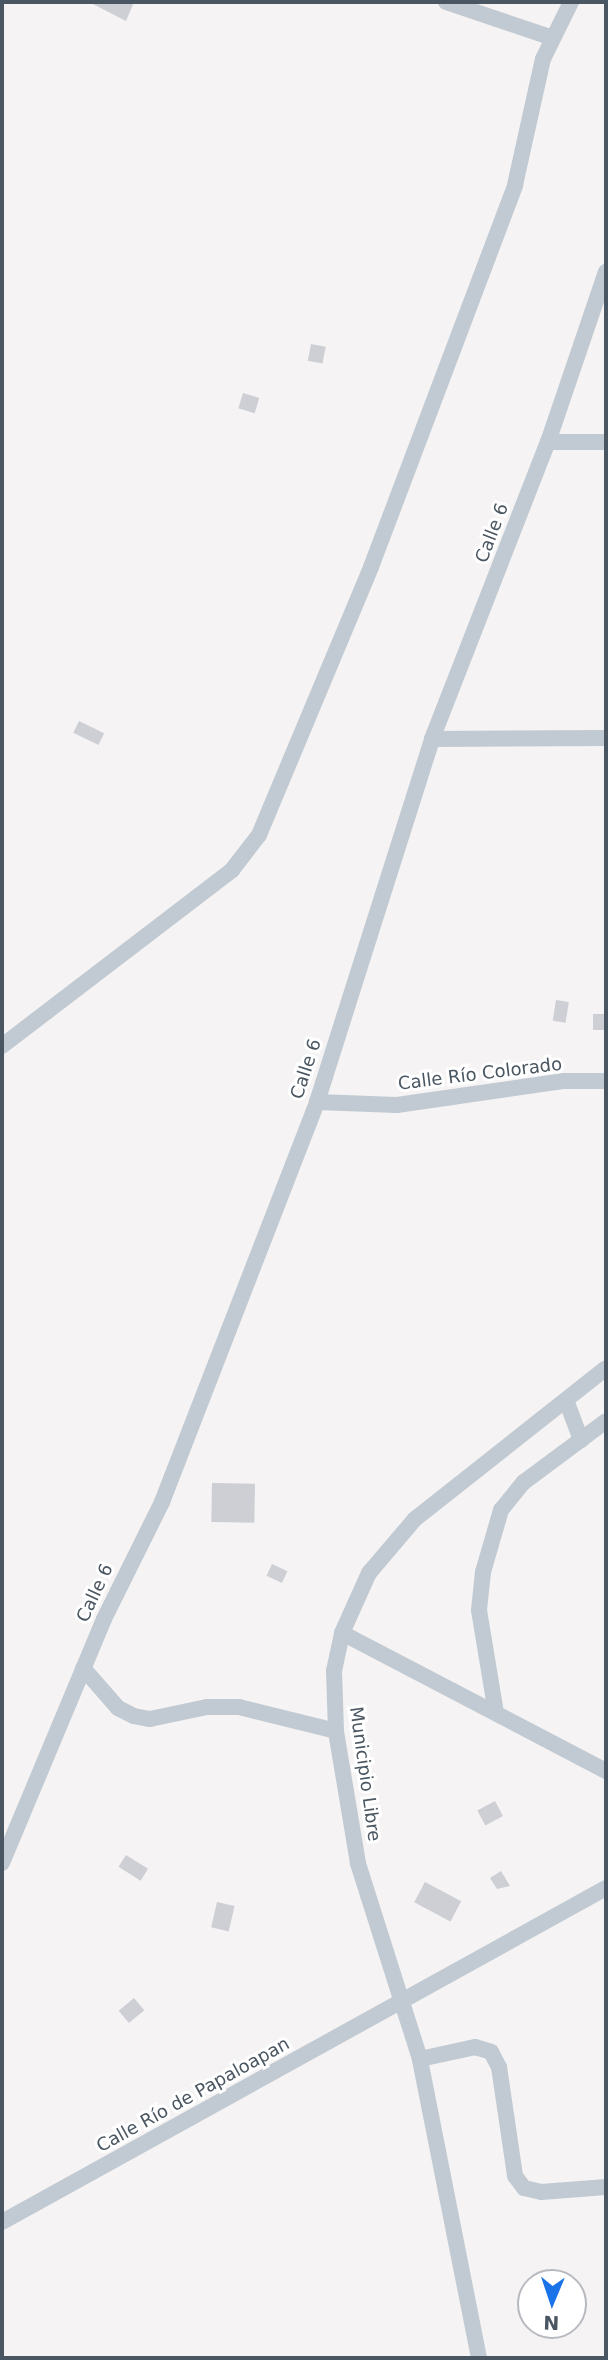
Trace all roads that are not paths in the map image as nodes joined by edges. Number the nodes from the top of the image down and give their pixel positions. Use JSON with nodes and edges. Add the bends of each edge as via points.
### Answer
{"nodes":[{"id":1,"x":446,"y":2,"type":"edge"},
{"id":2,"x":570,"y":2,"type":"edge"},
{"id":3,"x":550,"y":37,"type":"junction"},
{"id":4,"x":606,"y":272,"type":"edge"},
{"id":5,"x":548,"y":442,"type":"junction"},
{"id":6,"x":606,"y":442,"type":"edge"},
{"id":7,"x":606,"y":738,"type":"edge"},
{"id":8,"x":432,"y":739,"type":"junction"},
{"id":9,"x":2,"y":1046,"type":"edge"},
{"id":10,"x":606,"y":1081,"type":"edge"},
{"id":11,"x":317,"y":1102,"type":"junction"},
{"id":12,"x":606,"y":1368,"type":"edge"},
{"id":13,"x":566,"y":1400,"type":"junction"},
{"id":14,"x":606,"y":1421,"type":"edge"},
{"id":15,"x":581,"y":1440,"type":"junction"},
{"id":16,"x":342,"y":1633,"type":"junction"},
{"id":17,"x":83,"y":1668,"type":"junction"},
{"id":18,"x":496,"y":1713,"type":"junction"},
{"id":19,"x":336,"y":1731,"type":"junction"},
{"id":20,"x":606,"y":1771,"type":"edge"},
{"id":21,"x":2,"y":1863,"type":"edge"},
{"id":22,"x":606,"y":1888,"type":"edge"},
{"id":23,"x":403,"y":2000,"type":"junction"},
{"id":24,"x":420,"y":2059,"type":"junction"},
{"id":25,"x":606,"y":2187,"type":"edge"},
{"id":26,"x":2,"y":2222,"type":"edge"},
{"id":27,"x":479,"y":2358,"type":"edge"}],
"edges":[{"from":1,"to":3,"type":"street"},
{"from":2,"to":3,"type":"street"},
{"from":3,"to":9,"type":"street","via":[[515,185],[371,568],[259,835],[232,870]]},
{"from":4,"to":5,"type":"street","name":"Calle 6"},
{"from":5,"to":6,"type":"street"},
{"from":5,"to":8,"type":"street","name":"Calle 6"},
{"from":7,"to":8,"type":"street"},
{"from":8,"to":11,"type":"street","name":"Calle 6"},
{"from":10,"to":11,"type":"street","name":"Calle Río Colorado","via":[[564,1081],[397,1105]]},
{"from":11,"to":17,"type":"street","name":"Calle 6","via":[[162,1502]]},
{"from":12,"to":13,"type":"street","name":"Municipio Libre"},
{"from":13,"to":15,"type":"street"},
{"from":13,"to":16,"type":"street","name":"Municipio Libre","via":[[415,1519],[369,1573]]},
{"from":14,"to":15,"type":"street"},
{"from":15,"to":18,"type":"street","via":[[524,1482],[501,1510],[491,1538],[479,1610]]},
{"from":16,"to":18,"type":"street"},
{"from":16,"to":19,"type":"street","name":"Municipio Libre","via":[[334,1671]]},
{"from":17,"to":19,"type":"street","via":[[118,1708],[150,1720],[208,1707],[239,1707]]},
{"from":17,"to":21,"type":"street","name":"Calle 6"},
{"from":18,"to":20,"type":"street"},
{"from":19,"to":23,"type":"street","name":"Municipio Libre","via":[[358,1863],[374,1925]]},
{"from":22,"to":23,"type":"street","name":"Calle Río de Papaloapan"},
{"from":23,"to":24,"type":"street","name":"Municipio Libre"},
{"from":23,"to":26,"type":"street","name":"Calle Río de Papaloapan"},
{"from":24,"to":25,"type":"street","via":[[475,2048],[491,2052],[499,2067],[515,2176],[524,2188],[541,2192]]},
{"from":24,"to":27,"type":"street","name":"Municipio Libre"}]}
